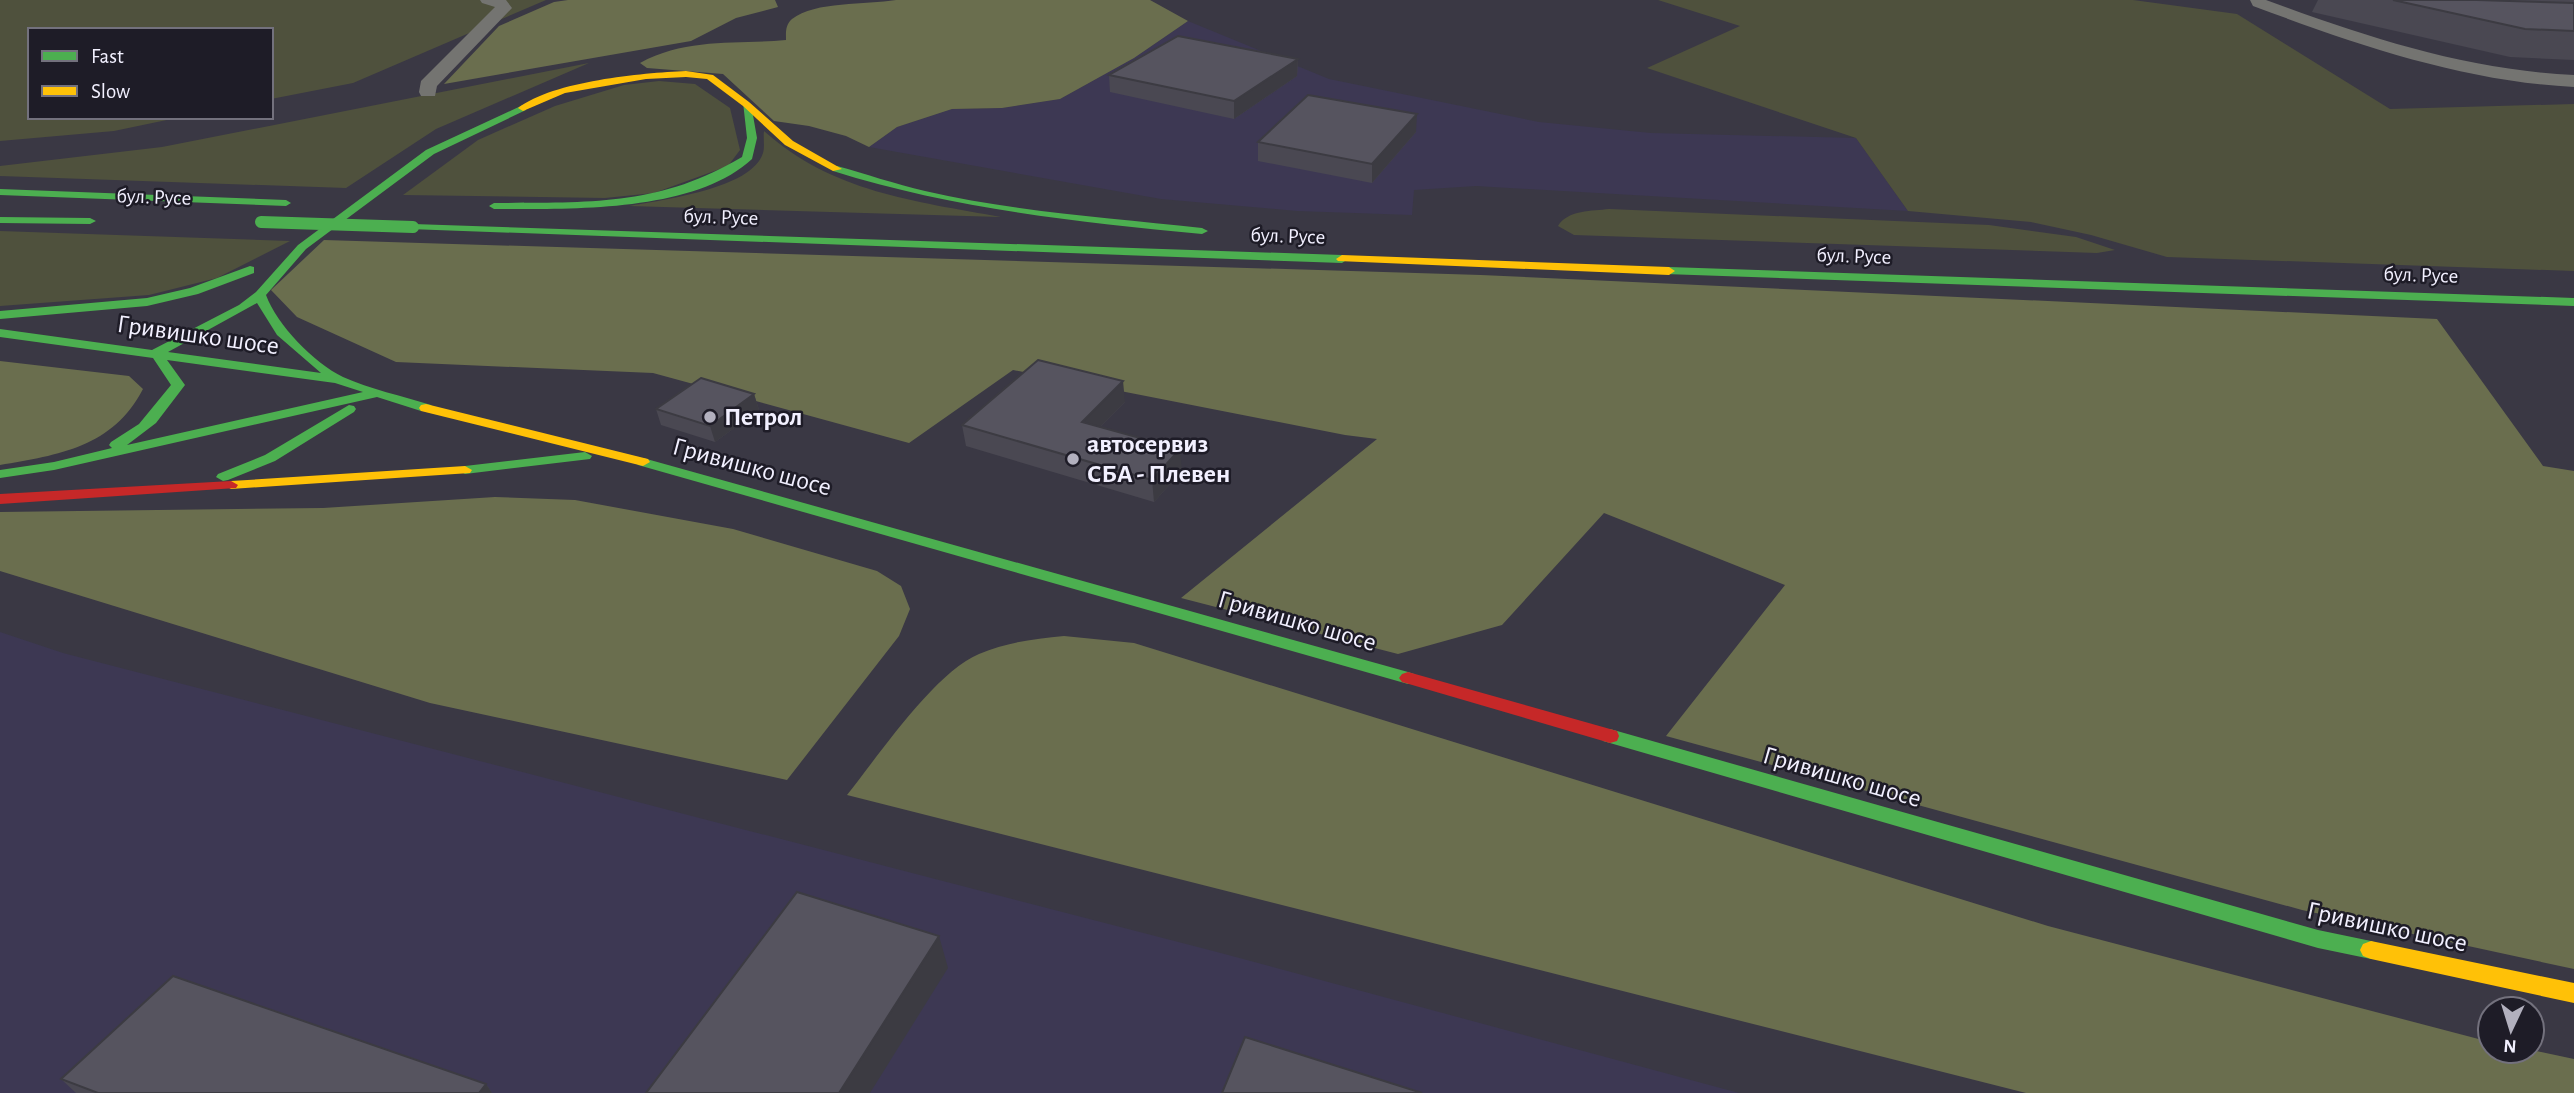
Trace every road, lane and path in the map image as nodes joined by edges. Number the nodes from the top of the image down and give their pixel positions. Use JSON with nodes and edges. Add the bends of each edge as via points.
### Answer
{"nodes":[{"id":1,"x":488,"y":0,"type":"edge"},
{"id":2,"x":2258,"y":0,"type":"edge"},
{"id":3,"x":2574,"y":81,"type":"edge"},
{"id":4,"x":428,"y":92,"type":"dead end"},
{"id":5,"x":746,"y":104,"type":"junction"},
{"id":6,"x":0,"y":192,"type":"edge"},
{"id":7,"x":293,"y":203,"type":"dead end"},
{"id":8,"x":326,"y":204,"type":"dead end"},
{"id":9,"x":380,"y":206,"type":"dead end"},
{"id":10,"x":0,"y":212,"type":"edge"},
{"id":11,"x":643,"y":215,"type":"dead end"},
{"id":12,"x":0,"y":220,"type":"edge"},
{"id":13,"x":252,"y":222,"type":"dead end"},
{"id":14,"x":1017,"y":227,"type":"dead end"},
{"id":15,"x":302,"y":247,"type":"junction"},
{"id":16,"x":260,"y":265,"type":"junction"},
{"id":17,"x":260,"y":295,"type":"junction"},
{"id":18,"x":2574,"y":302,"type":"edge"},
{"id":19,"x":193,"y":309,"type":"dead end"},
{"id":20,"x":0,"y":315,"type":"edge"},
{"id":21,"x":178,"y":325,"type":"dead end"},
{"id":22,"x":0,"y":333,"type":"edge"},
{"id":23,"x":156,"y":353,"type":"junction"},
{"id":24,"x":337,"y":379,"type":"junction"},
{"id":25,"x":377,"y":392,"type":"junction"},
{"id":26,"x":611,"y":453,"type":"junction"},
{"id":27,"x":54,"y":466,"type":"junction"},
{"id":28,"x":0,"y":474,"type":"edge"},
{"id":29,"x":142,"y":491,"type":"junction"},
{"id":30,"x":0,"y":499,"type":"edge"},
{"id":31,"x":2574,"y":992,"type":"edge"}],
"edges":[{"from":1,"to":4,"type":"street","via":[[504,8],[428,85]]},
{"from":2,"to":3,"type":"street","via":[[2345,35],[2460,66]]},
{"from":5,"to":11,"type":"main road","via":[[752,138],[747,159],[723,178],[703,186],[630,200],[476,208]]},
{"from":5,"to":14,"type":"main road","name":"бул. Русе","via":[[789,143],[811,156],[886,186],[1019,212],[1212,232]]},
{"from":5,"to":15,"type":"main road","via":[[710,77],[686,74],[636,77],[563,91],[430,152]]},
{"from":6,"to":7,"type":"main road","name":"бул. Русе"},
{"from":8,"to":9,"type":"main road"},
{"from":10,"to":12,"type":"main road","name":"бул. Русе","via":[[106,219]]},
{"from":13,"to":18,"type":"main road","name":"бул. Русе","bridge":true},
{"from":15,"to":16,"type":"main road"},
{"from":15,"to":17,"type":"main road"},
{"from":16,"to":19,"type":"main road"},
{"from":16,"to":20,"type":"main road","via":[[161,298]]},
{"from":17,"to":23,"type":"main road"},
{"from":17,"to":24,"type":"main road","via":[[261,307],[278,328]]},
{"from":21,"to":23,"type":"main road"},
{"from":22,"to":23,"type":"main road","name":"Гривишко шосе"},
{"from":23,"to":24,"type":"main road","name":"Гривишко шосе"},
{"from":23,"to":27,"type":"main road","via":[[177,386],[164,407],[136,438]]},
{"from":24,"to":25,"type":"main road","name":"Гривишко шосе"},
{"from":25,"to":26,"type":"main road","name":"Гривишко шосе"},
{"from":25,"to":27,"type":"main road"},
{"from":25,"to":29,"type":"main road","via":[[270,458],[218,479]]},
{"from":26,"to":29,"type":"main road","via":[[427,474]]},
{"from":26,"to":31,"type":"main road","name":"Гривишко шосе","via":[[2318,939]]},
{"from":27,"to":28,"type":"main road"},
{"from":29,"to":30,"type":"main road"}]}
